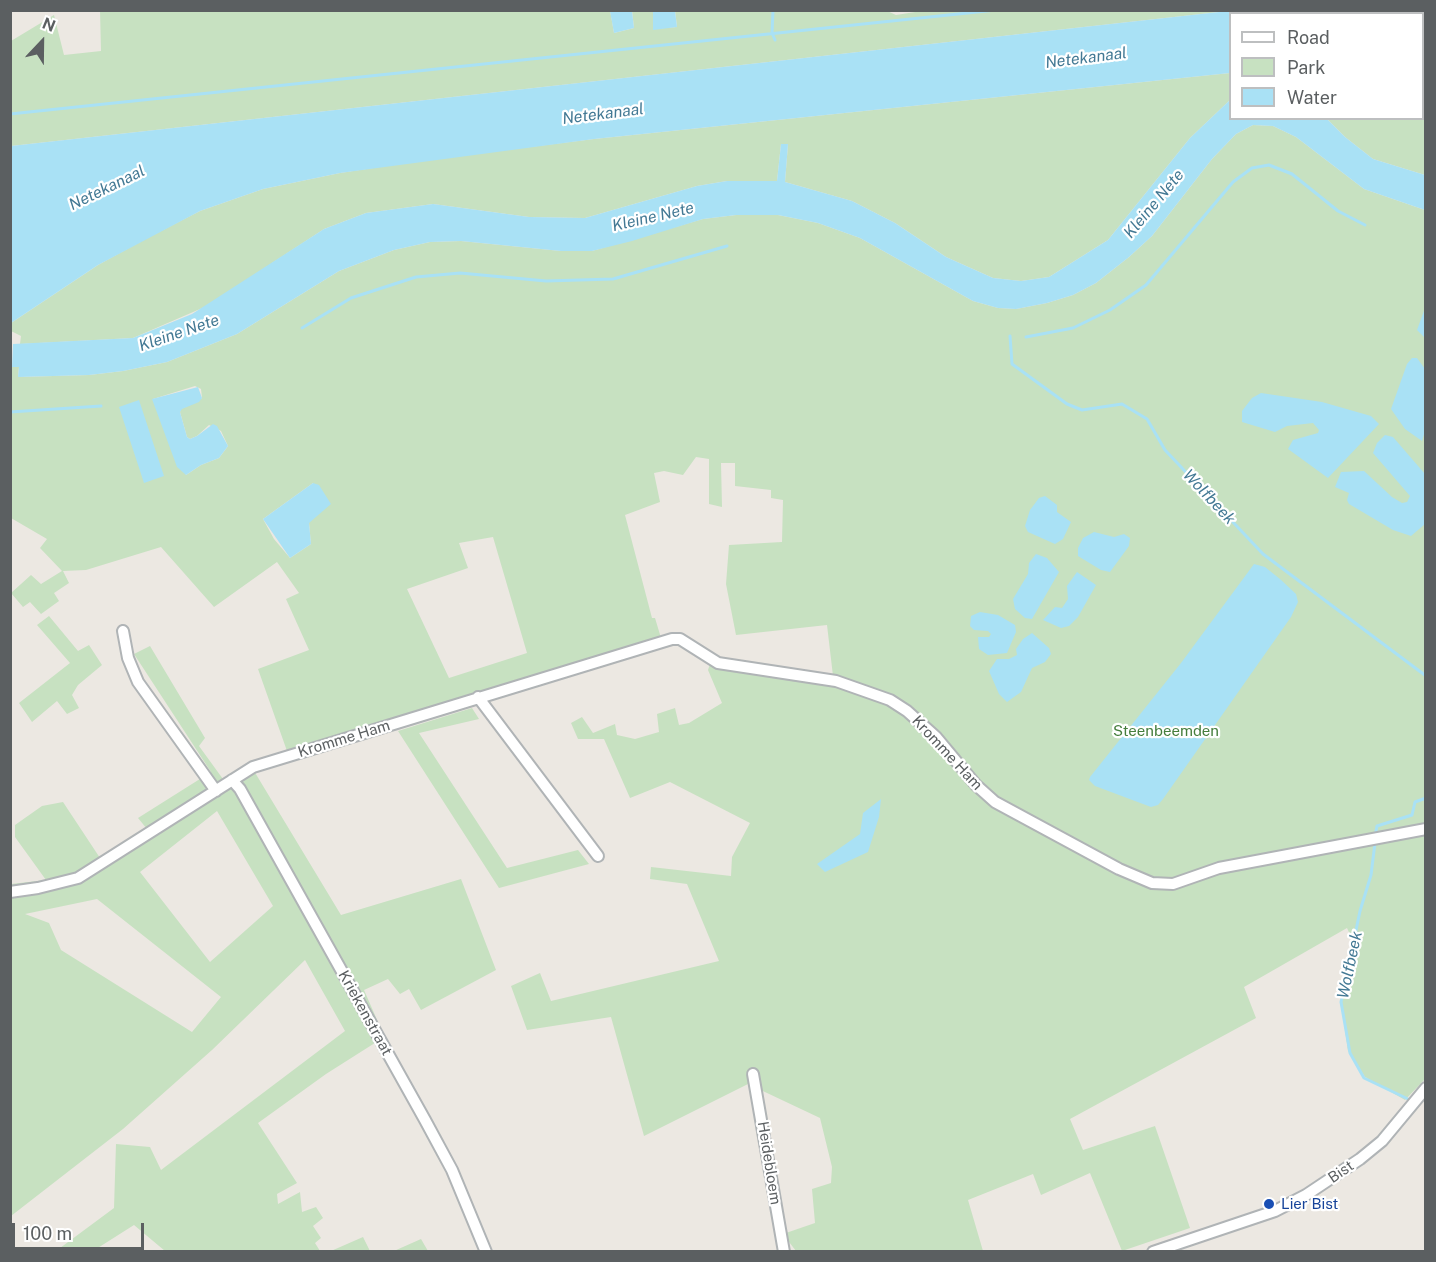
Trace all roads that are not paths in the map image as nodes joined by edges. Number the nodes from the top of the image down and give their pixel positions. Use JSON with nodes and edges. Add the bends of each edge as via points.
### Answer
{"nodes":[{"id":1,"x":123,"y":631,"type":"dead end"},
{"id":2,"x":478,"y":697,"type":"junction"},
{"id":3,"x":232,"y":780,"type":"junction"},
{"id":4,"x":216,"y":791,"type":"junction"},
{"id":5,"x":1425,"y":829,"type":"edge"},
{"id":6,"x":598,"y":856,"type":"dead end"},
{"id":7,"x":10,"y":892,"type":"edge"},
{"id":8,"x":753,"y":1074,"type":"dead end"},
{"id":9,"x":1425,"y":1088,"type":"edge"},
{"id":10,"x":486,"y":1251,"type":"edge"},
{"id":11,"x":784,"y":1251,"type":"edge"},
{"id":12,"x":1153,"y":1251,"type":"edge"}],
"edges":[{"from":1,"to":4,"type":"street","via":[[138,682]]},
{"from":2,"to":3,"type":"street","name":"Kromme Ham","via":[[254,767]]},
{"from":2,"to":5,"type":"street","name":"Kromme Ham","via":[[672,639],[680,639],[718,663],[836,681],[890,700],[907,711],[995,802],[1137,879],[1173,884],[1219,868]]},
{"from":2,"to":6,"type":"street"},
{"from":3,"to":4,"type":"street","name":"Kromme Ham"},
{"from":3,"to":10,"type":"street","name":"Kriekenstraat","via":[[452,1170]]},
{"from":4,"to":7,"type":"street","name":"Kromme Ham","via":[[78,878]]},
{"from":8,"to":11,"type":"street","name":"Heidebloem"},
{"from":9,"to":12,"type":"street","name":"Bist","via":[[1382,1141],[1289,1205]]}]}
